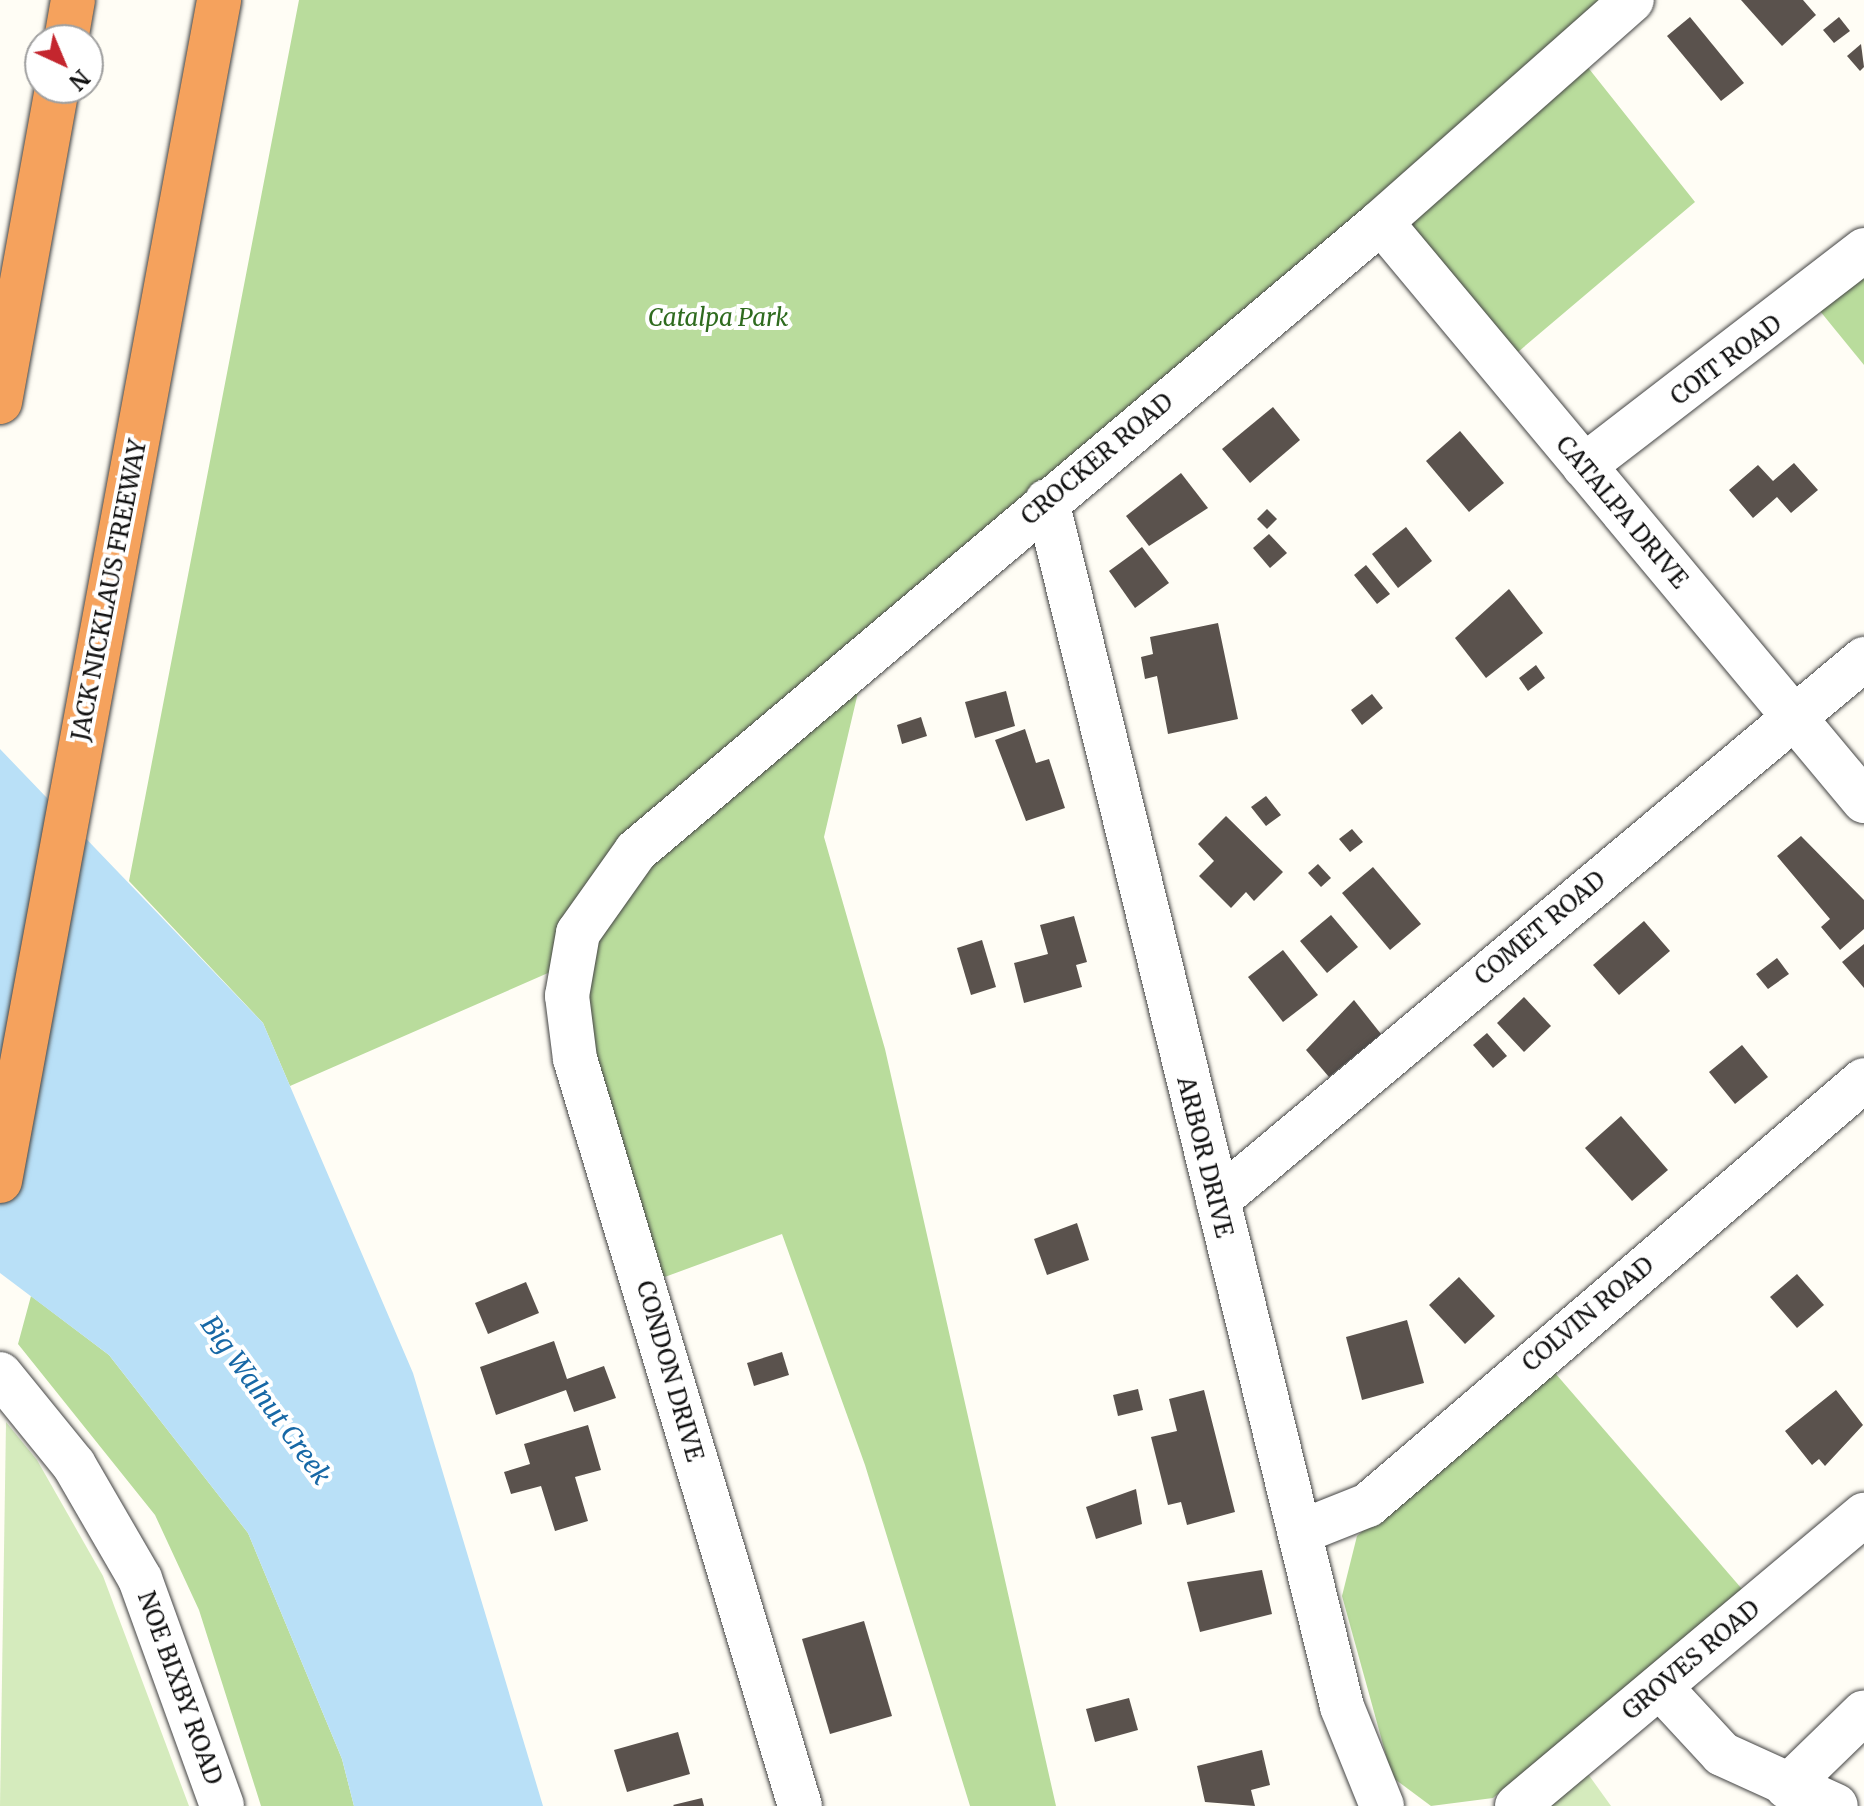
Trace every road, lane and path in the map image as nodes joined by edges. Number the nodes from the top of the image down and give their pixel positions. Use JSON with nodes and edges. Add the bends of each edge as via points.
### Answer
{"nodes":[{"id":1,"x":73,"y":0,"type":"edge"},
{"id":2,"x":219,"y":0,"type":"edge"},
{"id":3,"x":1632,"y":0,"type":"edge"},
{"id":4,"x":69,"y":24,"type":"edge"},
{"id":5,"x":54,"y":104,"type":"edge"},
{"id":6,"x":1381,"y":222,"type":"junction"},
{"id":7,"x":1864,"y":250,"type":"edge"},
{"id":8,"x":0,"y":402,"type":"edge"},
{"id":9,"x":1584,"y":466,"type":"junction"},
{"id":10,"x":1047,"y":501,"type":"junction"},
{"id":11,"x":1864,"y":659,"type":"edge"},
{"id":12,"x":1793,"y":718,"type":"junction"},
{"id":13,"x":1864,"y":801,"type":"edge"},
{"id":14,"x":578,"y":933,"type":"joint"},
{"id":15,"x":1864,"y":1080,"type":"edge"},
{"id":16,"x":0,"y":1181,"type":"edge"},
{"id":17,"x":1218,"y":1200,"type":"junction"},
{"id":18,"x":0,"y":1374,"type":"edge"},
{"id":19,"x":1864,"y":1515,"type":"edge"},
{"id":20,"x":1303,"y":1531,"type":"junction"},
{"id":21,"x":1660,"y":1687,"type":"junction"},
{"id":22,"x":1864,"y":1712,"type":"edge"},
{"id":23,"x":1787,"y":1787,"type":"junction"},
{"id":24,"x":222,"y":1806,"type":"edge"},
{"id":25,"x":800,"y":1806,"type":"edge"},
{"id":26,"x":1382,"y":1806,"type":"edge"},
{"id":27,"x":1517,"y":1806,"type":"edge"},
{"id":28,"x":1836,"y":1806,"type":"edge"}],
"edges":[{"from":1,"to":4,"type":"highway"},
{"from":2,"to":16,"type":"highway","name":"JACK NICKLAUS FREEWAY"},
{"from":3,"to":6,"type":"street","name":"CROCKER ROAD"},
{"from":5,"to":8,"type":"highway"},
{"from":6,"to":9,"type":"street","name":"CATALPA DRIVE"},
{"from":6,"to":10,"type":"street","name":"CROCKER ROAD"},
{"from":7,"to":9,"type":"street","name":"COIT ROAD"},
{"from":9,"to":12,"type":"street","name":"CATALPA DRIVE"},
{"from":10,"to":14,"type":"street","name":"CROCKER ROAD","via":[[636,851]]},
{"from":10,"to":17,"type":"street","name":"ARBOR DRIVE"},
{"from":11,"to":12,"type":"street","name":"COMET ROAD"},
{"from":12,"to":13,"type":"street","name":"CATALPA DRIVE"},
{"from":12,"to":17,"type":"street","name":"COMET ROAD"},
{"from":14,"to":25,"type":"street","name":"CONDON DRIVE","via":[[567,996],[575,1059]]},
{"from":15,"to":20,"type":"street","name":"COLVIN ROAD","via":[[1368,1505],[1338,1523]]},
{"from":17,"to":20,"type":"street","name":"ARBOR DRIVE"},
{"from":18,"to":24,"type":"street","name":"NOE BIXBY ROAD","via":[[74,1465],[140,1579]]},
{"from":19,"to":21,"type":"street","name":"GROVES ROAD"},
{"from":20,"to":26,"type":"street","name":"ARBOR DRIVE","via":[[1342,1707],[1358,1762]]},
{"from":21,"to":23,"type":"street","via":[[1722,1754]]},
{"from":21,"to":27,"type":"street","name":"GROVES ROAD"},
{"from":22,"to":23,"type":"street"},
{"from":23,"to":28,"type":"street"}]}
